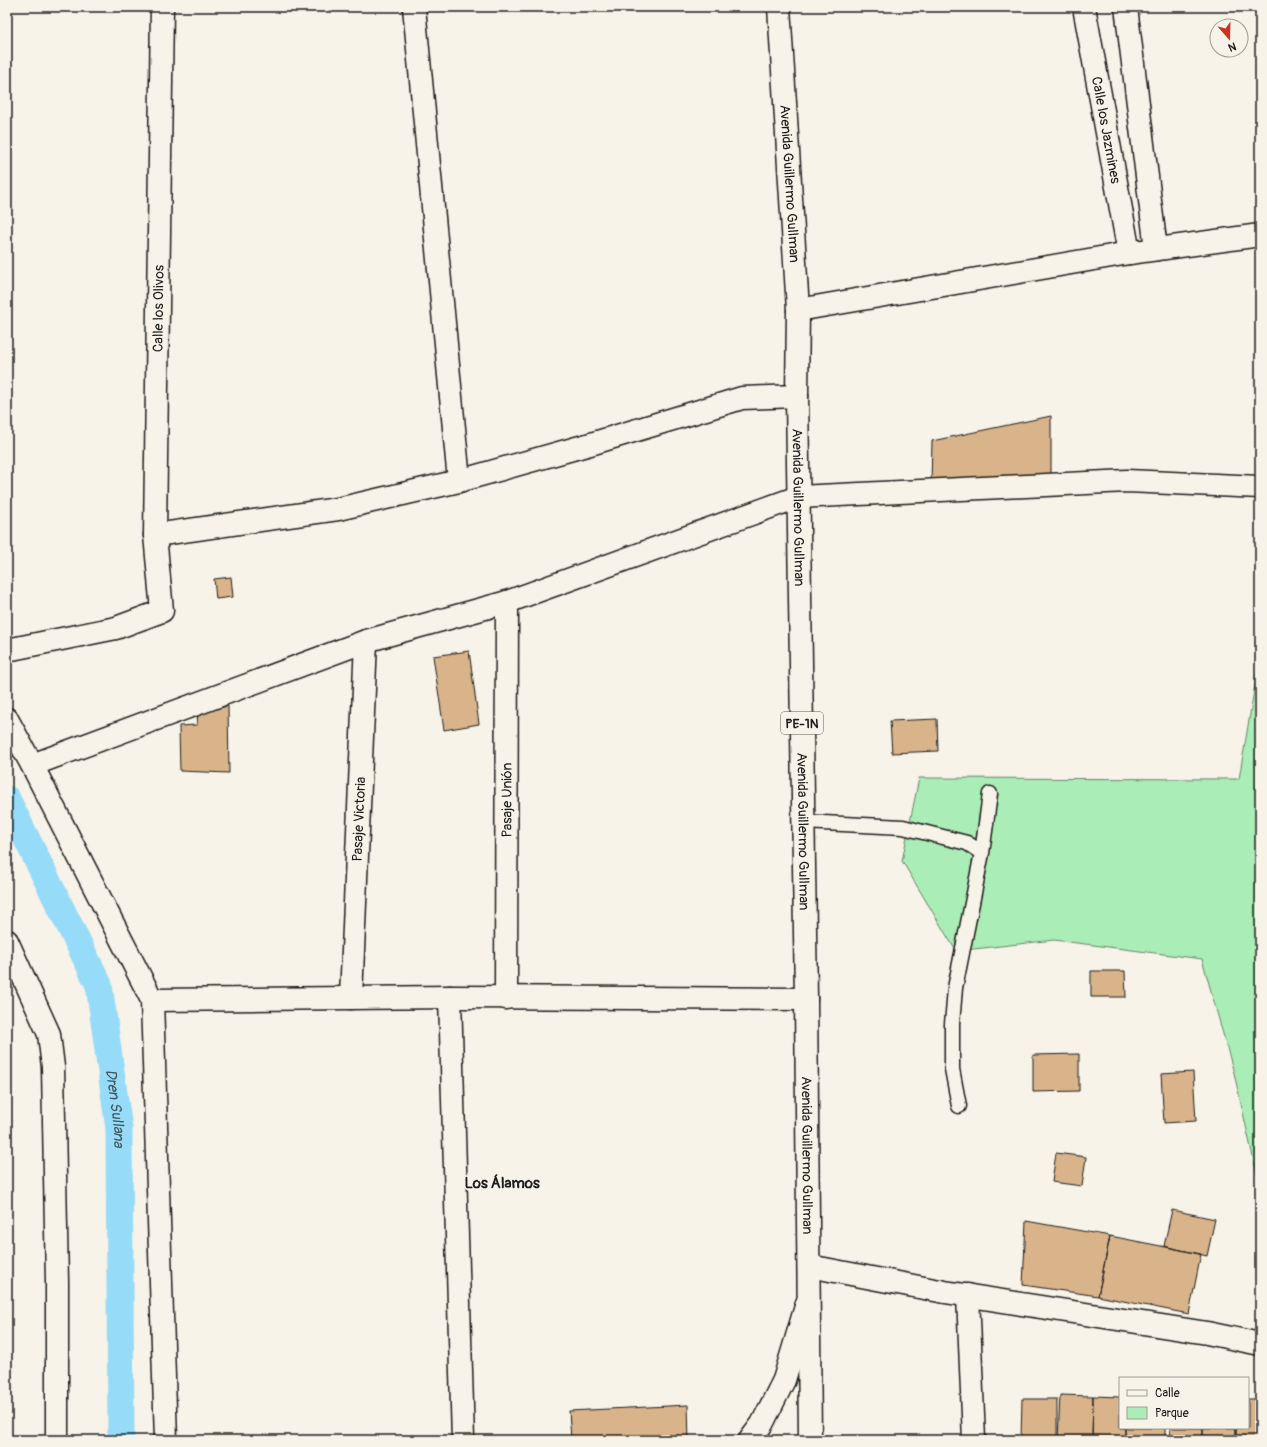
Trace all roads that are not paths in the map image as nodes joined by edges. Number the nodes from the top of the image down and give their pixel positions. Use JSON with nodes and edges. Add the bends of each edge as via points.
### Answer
{"nodes":[{"id":1,"x":162,"y":7,"type":"edge"},
{"id":2,"x":414,"y":7,"type":"edge"},
{"id":3,"x":779,"y":7,"type":"edge"},
{"id":4,"x":1084,"y":7,"type":"edge"},
{"id":5,"x":1126,"y":7,"type":"edge"},
{"id":6,"x":1260,"y":235,"type":"edge"},
{"id":7,"x":1156,"y":249,"type":"junction"},
{"id":8,"x":1129,"y":253,"type":"junction"},
{"id":9,"x":798,"y":310,"type":"junction"},
{"id":10,"x":796,"y":396,"type":"junction"},
{"id":11,"x":459,"y":480,"type":"junction"},
{"id":12,"x":1260,"y":487,"type":"edge"},
{"id":13,"x":798,"y":497,"type":"junction"},
{"id":14,"x":155,"y":535,"type":"junction"},
{"id":15,"x":506,"y":602,"type":"junction"},
{"id":16,"x":366,"y":641,"type":"junction"},
{"id":17,"x":7,"y":650,"type":"edge"},
{"id":18,"x":7,"y":719,"type":"edge"},
{"id":19,"x":32,"y":765,"type":"junction"},
{"id":20,"x":990,"y":794,"type":"dead end"},
{"id":21,"x":803,"y":822,"type":"junction"},
{"id":22,"x":982,"y":853,"type":"junction"},
{"id":23,"x":7,"y":941,"type":"edge"},
{"id":24,"x":450,"y":997,"type":"junction"},
{"id":25,"x":351,"y":998,"type":"junction"},
{"id":26,"x":506,"y":998,"type":"junction"},
{"id":27,"x":806,"y":999,"type":"junction"},
{"id":28,"x":152,"y":1000,"type":"junction"},
{"id":29,"x":959,"y":1106,"type":"dead end"},
{"id":30,"x":809,"y":1266,"type":"junction"},
{"id":31,"x":968,"y":1295,"type":"junction"},
{"id":32,"x":809,"y":1296,"type":"junction"},
{"id":33,"x":1260,"y":1344,"type":"edge"},
{"id":34,"x":57,"y":1440,"type":"edge"},
{"id":35,"x":166,"y":1440,"type":"edge"},
{"id":36,"x":463,"y":1440,"type":"edge"},
{"id":37,"x":750,"y":1440,"type":"edge"},
{"id":38,"x":810,"y":1440,"type":"edge"},
{"id":39,"x":974,"y":1440,"type":"edge"}],
"edges":[{"from":1,"to":14,"type":"street","name":"Calle los Olivos"},
{"from":2,"to":11,"type":"street"},
{"from":3,"to":9,"type":"street","name":"Avenida Guillermo Gullman","number":"PE-1N"},
{"from":4,"to":8,"type":"street","name":"Calle los Jazmines"},
{"from":5,"to":7,"type":"street"},
{"from":6,"to":7,"type":"street"},
{"from":7,"to":8,"type":"street"},
{"from":8,"to":9,"type":"street"},
{"from":9,"to":10,"type":"street","name":"Avenida Guillermo Gullman","number":"PE-1N"},
{"from":10,"to":11,"type":"street","via":[[742,398],[594,443]]},
{"from":10,"to":13,"type":"street","name":"Avenida Guillermo Gullman","number":"PE-1N"},
{"from":11,"to":14,"type":"street","via":[[338,509]]},
{"from":12,"to":13,"type":"street","via":[[1127,481]]},
{"from":13,"to":15,"type":"street"},
{"from":13,"to":21,"type":"street","name":"Avenida Guillermo Gullman","number":"PE-1N"},
{"from":14,"to":17,"type":"street","name":"Calle los Olivos","via":[[162,611],[116,628]]},
{"from":15,"to":16,"type":"street"},
{"from":15,"to":26,"type":"street","name":"Pasaje Unión"},
{"from":16,"to":19,"type":"street"},
{"from":16,"to":25,"type":"street","name":"Pasaje Victoria"},
{"from":18,"to":19,"type":"street"},
{"from":19,"to":28,"type":"street"},
{"from":20,"to":22,"type":"lane"},
{"from":21,"to":22,"type":"lane","via":[[903,827],[966,843]]},
{"from":21,"to":27,"type":"street","name":"Avenida Guillermo Gullman","number":"PE-1N"},
{"from":22,"to":29,"type":"lane","via":[[955,988],[952,1070]]},
{"from":23,"to":34,"type":"street","via":[[49,1034],[53,1067]]},
{"from":24,"to":25,"type":"street"},
{"from":24,"to":26,"type":"street"},
{"from":24,"to":36,"type":"street"},
{"from":25,"to":28,"type":"street"},
{"from":26,"to":27,"type":"street"},
{"from":27,"to":30,"type":"street","name":"Avenida Guillermo Gullman","number":"PE-1N"},
{"from":28,"to":35,"type":"street"},
{"from":30,"to":31,"type":"street"},
{"from":30,"to":32,"type":"street","name":"Avenida Guillermo Gullman","number":"PE-1N"},
{"from":31,"to":33,"type":"street"},
{"from":31,"to":39,"type":"street"},
{"from":32,"to":37,"type":"street","via":[[784,1380],[762,1424]]},
{"from":32,"to":38,"type":"street","name":"Avenida Guillermo Gullman","number":"PE-1N"}]}
